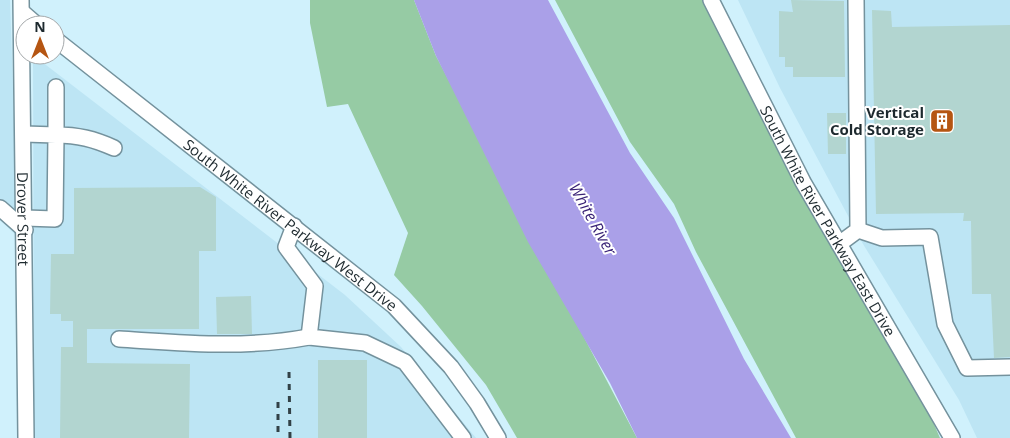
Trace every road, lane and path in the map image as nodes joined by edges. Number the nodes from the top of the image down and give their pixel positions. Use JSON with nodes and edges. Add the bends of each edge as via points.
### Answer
{"nodes":[{"id":1,"x":711,"y":0,"type":"edge"},
{"id":2,"x":856,"y":0,"type":"edge"},
{"id":3,"x":22,"y":6,"type":"edge"},
{"id":4,"x":65,"y":47,"type":"edge"},
{"id":5,"x":56,"y":87,"type":"dead end"},
{"id":6,"x":24,"y":134,"type":"junction"},
{"id":7,"x":56,"y":135,"type":"junction"},
{"id":8,"x":114,"y":148,"type":"dead end"},
{"id":9,"x":0,"y":208,"type":"edge"},
{"id":10,"x":26,"y":224,"type":"junction"},
{"id":11,"x":294,"y":226,"type":"junction"},
{"id":12,"x":858,"y":230,"type":"junction"},
{"id":13,"x":839,"y":244,"type":"junction"},
{"id":14,"x":309,"y":337,"type":"junction"},
{"id":15,"x":118,"y":339,"type":"dead end"},
{"id":16,"x":1010,"y":367,"type":"edge"},
{"id":17,"x":26,"y":438,"type":"edge"},
{"id":18,"x":463,"y":438,"type":"edge"},
{"id":19,"x":498,"y":438,"type":"edge"},
{"id":20,"x":952,"y":438,"type":"edge"}],
"edges":[{"from":1,"to":13,"type":"street","name":"South White River Parkway East Drive","via":[[803,182]]},
{"from":2,"to":12,"type":"street"},
{"from":3,"to":6,"type":"street","name":"Drover Street"},
{"from":4,"to":11,"type":"street","name":"South White River Parkway West Drive"},
{"from":5,"to":7,"type":"street"},
{"from":6,"to":7,"type":"street"},
{"from":6,"to":10,"type":"street","name":"Drover Street"},
{"from":7,"to":8,"type":"street","via":[[77,135]]},
{"from":7,"to":10,"type":"street","via":[[55,219]]},
{"from":9,"to":10,"type":"street"},
{"from":10,"to":17,"type":"street","name":"Drover Street"},
{"from":11,"to":14,"type":"street","via":[[286,247],[315,286]]},
{"from":11,"to":19,"type":"street","name":"South White River Parkway West Drive","via":[[386,299],[422,334],[460,379]]},
{"from":12,"to":13,"type":"street"},
{"from":12,"to":16,"type":"street","via":[[882,238],[930,237],[945,324],[966,368]]},
{"from":13,"to":20,"type":"street","name":"South White River Parkway East Drive"},
{"from":14,"to":15,"type":"street","via":[[269,344]]},
{"from":14,"to":18,"type":"street","via":[[365,343],[405,362]]}]}
